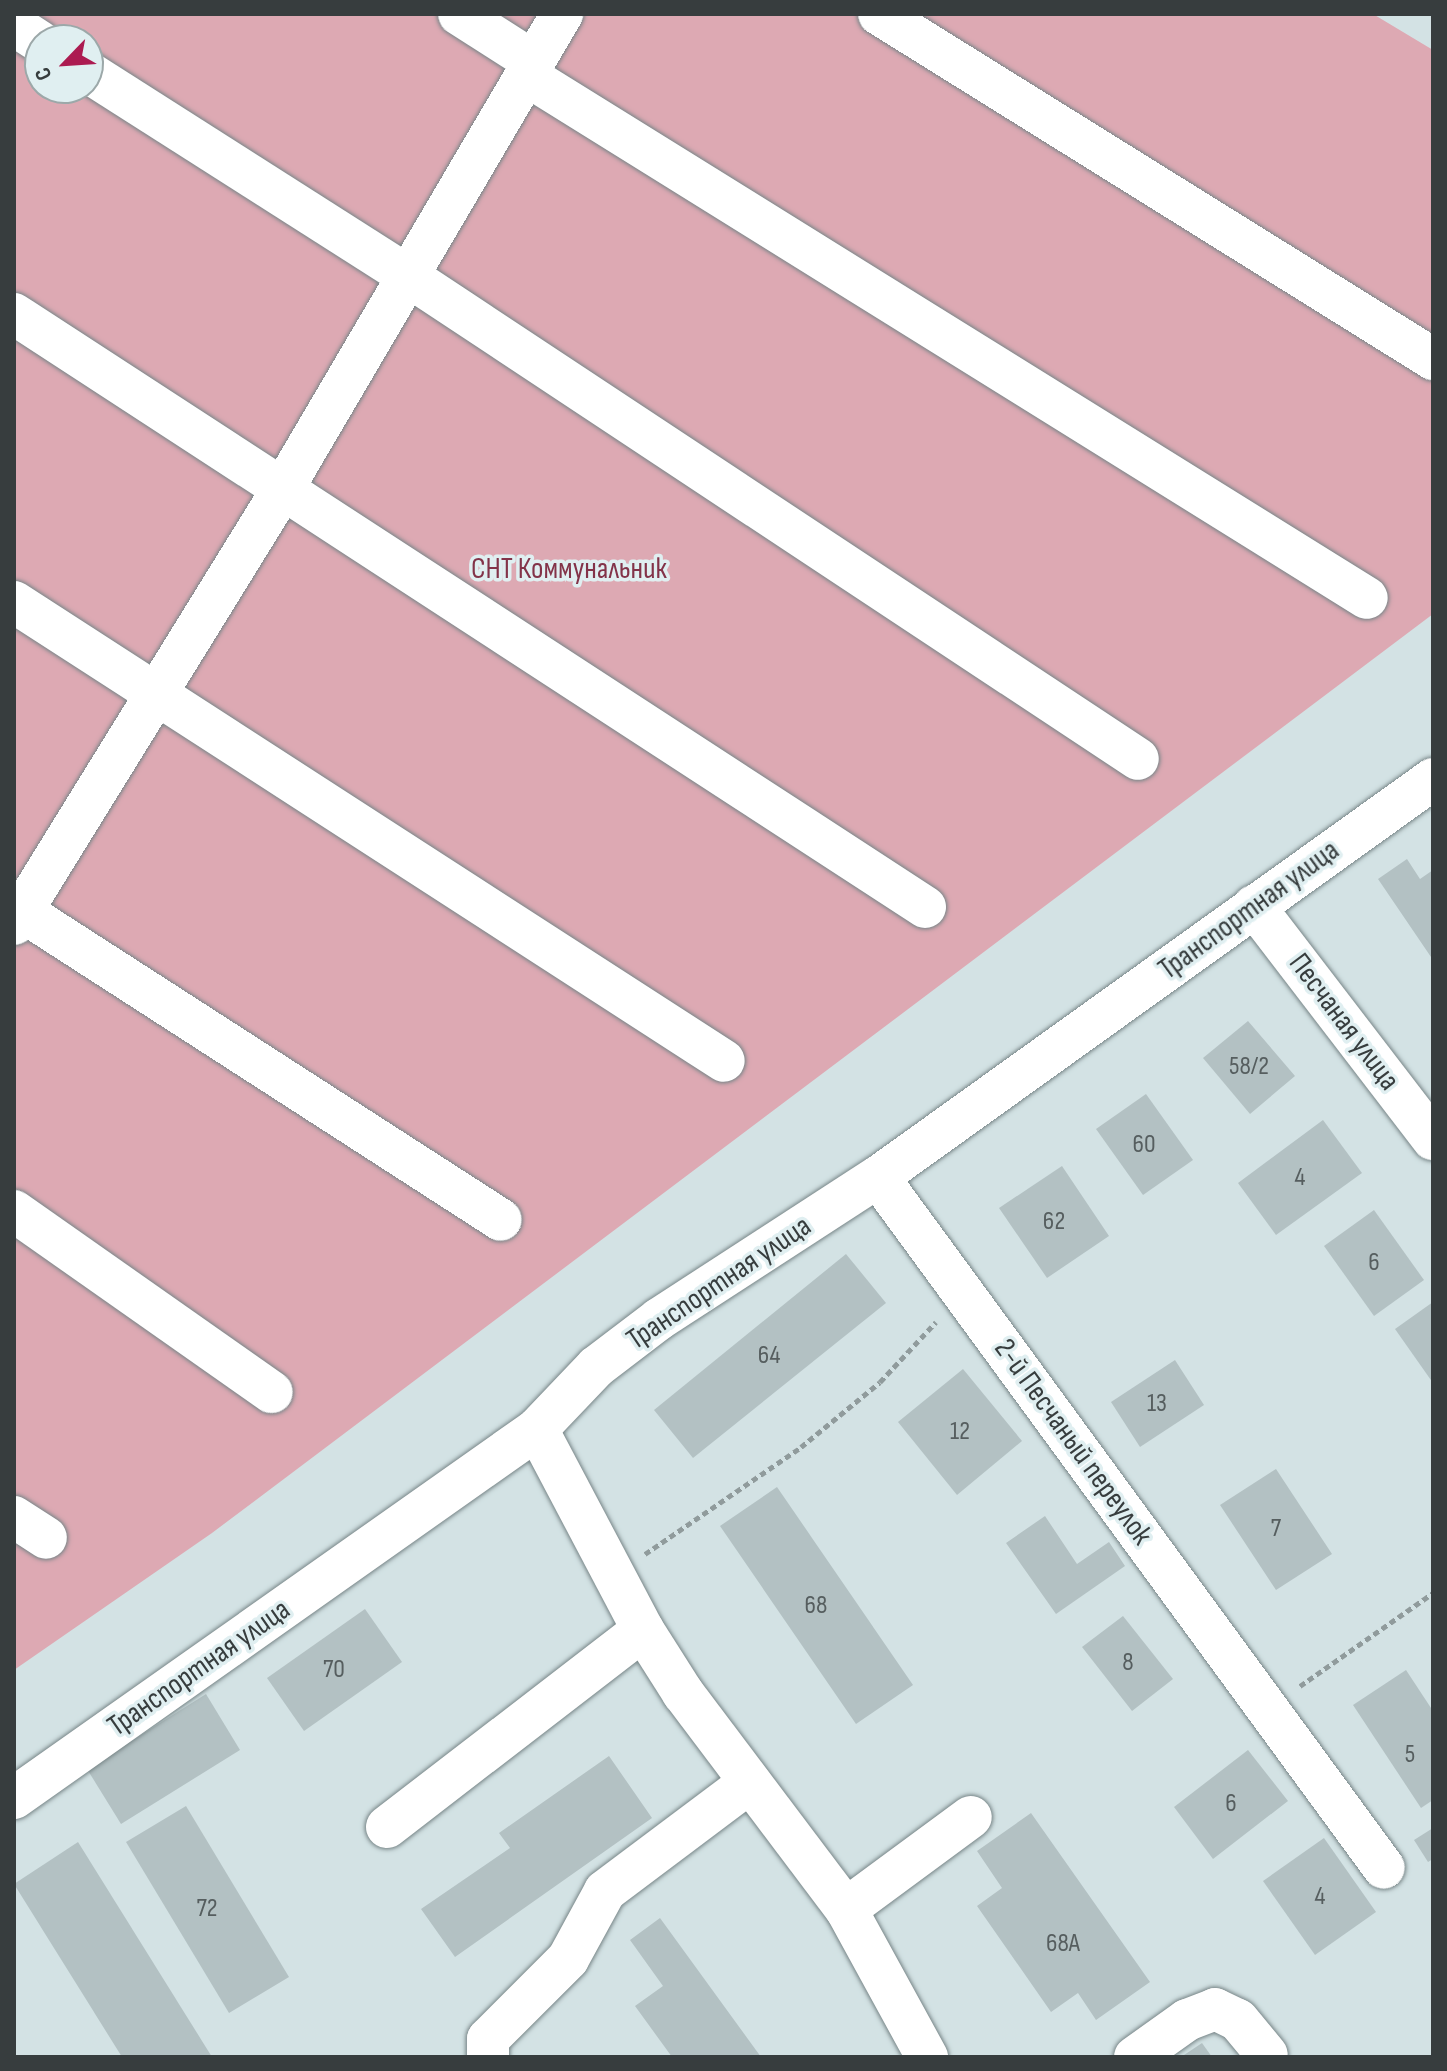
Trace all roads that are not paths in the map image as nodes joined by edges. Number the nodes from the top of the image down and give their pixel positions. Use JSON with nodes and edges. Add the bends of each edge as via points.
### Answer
{"nodes":[{"id":1,"x":459,"y":14,"type":"edge"},
{"id":2,"x":562,"y":14,"type":"edge"},
{"id":3,"x":879,"y":14,"type":"edge"},
{"id":4,"x":530,"y":68,"type":"junction"},
{"id":5,"x":104,"y":82,"type":"edge"},
{"id":6,"x":408,"y":276,"type":"junction"},
{"id":7,"x":14,"y":314,"type":"edge"},
{"id":8,"x":1433,"y":359,"type":"edge"},
{"id":9,"x":284,"y":487,"type":"junction"},
{"id":10,"x":1367,"y":598,"type":"dead end"},
{"id":11,"x":14,"y":602,"type":"edge"},
{"id":12,"x":157,"y":693,"type":"junction"},
{"id":13,"x":1138,"y":759,"type":"dead end"},
{"id":14,"x":1433,"y":779,"type":"edge"},
{"id":15,"x":1254,"y":906,"type":"junction"},
{"id":16,"x":925,"y":907,"type":"dead end"},
{"id":17,"x":17,"y":914,"type":"edge"},
{"id":18,"x":724,"y":1061,"type":"dead end"},
{"id":19,"x":1433,"y":1139,"type":"edge"},
{"id":20,"x":878,"y":1177,"type":"junction"},
{"id":21,"x":14,"y":1211,"type":"edge"},
{"id":22,"x":501,"y":1220,"type":"dead end"},
{"id":23,"x":272,"y":1392,"type":"dead end"},
{"id":24,"x":537,"y":1429,"type":"junction"},
{"id":25,"x":643,"y":1630,"type":"junction"},
{"id":26,"x":750,"y":1782,"type":"junction"},
{"id":27,"x":14,"y":1798,"type":"edge"},
{"id":28,"x":971,"y":1817,"type":"dead end"},
{"id":29,"x":387,"y":1827,"type":"dead end"},
{"id":30,"x":1384,"y":1868,"type":"dead end"},
{"id":31,"x":846,"y":1909,"type":"junction"},
{"id":32,"x":1267,"y":2055,"type":"dead end"},
{"id":33,"x":488,"y":2057,"type":"edge"},
{"id":34,"x":927,"y":2057,"type":"edge"},
{"id":35,"x":1135,"y":2057,"type":"edge"}],
"edges":[{"from":1,"to":4,"type":"street"},
{"from":2,"to":4,"type":"street"},
{"from":3,"to":8,"type":"street"},
{"from":4,"to":6,"type":"street"},
{"from":4,"to":10,"type":"street"},
{"from":5,"to":6,"type":"street"},
{"from":6,"to":9,"type":"street"},
{"from":6,"to":13,"type":"street"},
{"from":7,"to":9,"type":"street"},
{"from":9,"to":12,"type":"street"},
{"from":9,"to":16,"type":"street"},
{"from":11,"to":12,"type":"street"},
{"from":12,"to":17,"type":"street"},
{"from":12,"to":18,"type":"street"},
{"from":14,"to":15,"type":"street","name":"Транспортная улица"},
{"from":15,"to":19,"type":"street","name":"Песчаная улица"},
{"from":15,"to":20,"type":"street","name":"Транспортная улица"},
{"from":17,"to":22,"type":"street"},
{"from":20,"to":24,"type":"street","name":"Транспортная улица","via":[[659,1319],[596,1367]]},
{"from":20,"to":30,"type":"street","name":"2-й Песчаный переулок"},
{"from":21,"to":23,"type":"street"},
{"from":24,"to":25,"type":"street","via":[[611,1578]]},
{"from":24,"to":27,"type":"street","name":"Транспортная улица"},
{"from":25,"to":26,"type":"street"},
{"from":25,"to":29,"type":"street"},
{"from":26,"to":31,"type":"street"},
{"from":26,"to":33,"type":"street","via":[[605,1891],[568,1959],[488,2039]]},
{"from":28,"to":31,"type":"street"},
{"from":31,"to":34,"type":"street"},
{"from":32,"to":35,"type":"street","via":[[1238,2020],[1215,2009],[1187,2020]]}]}
